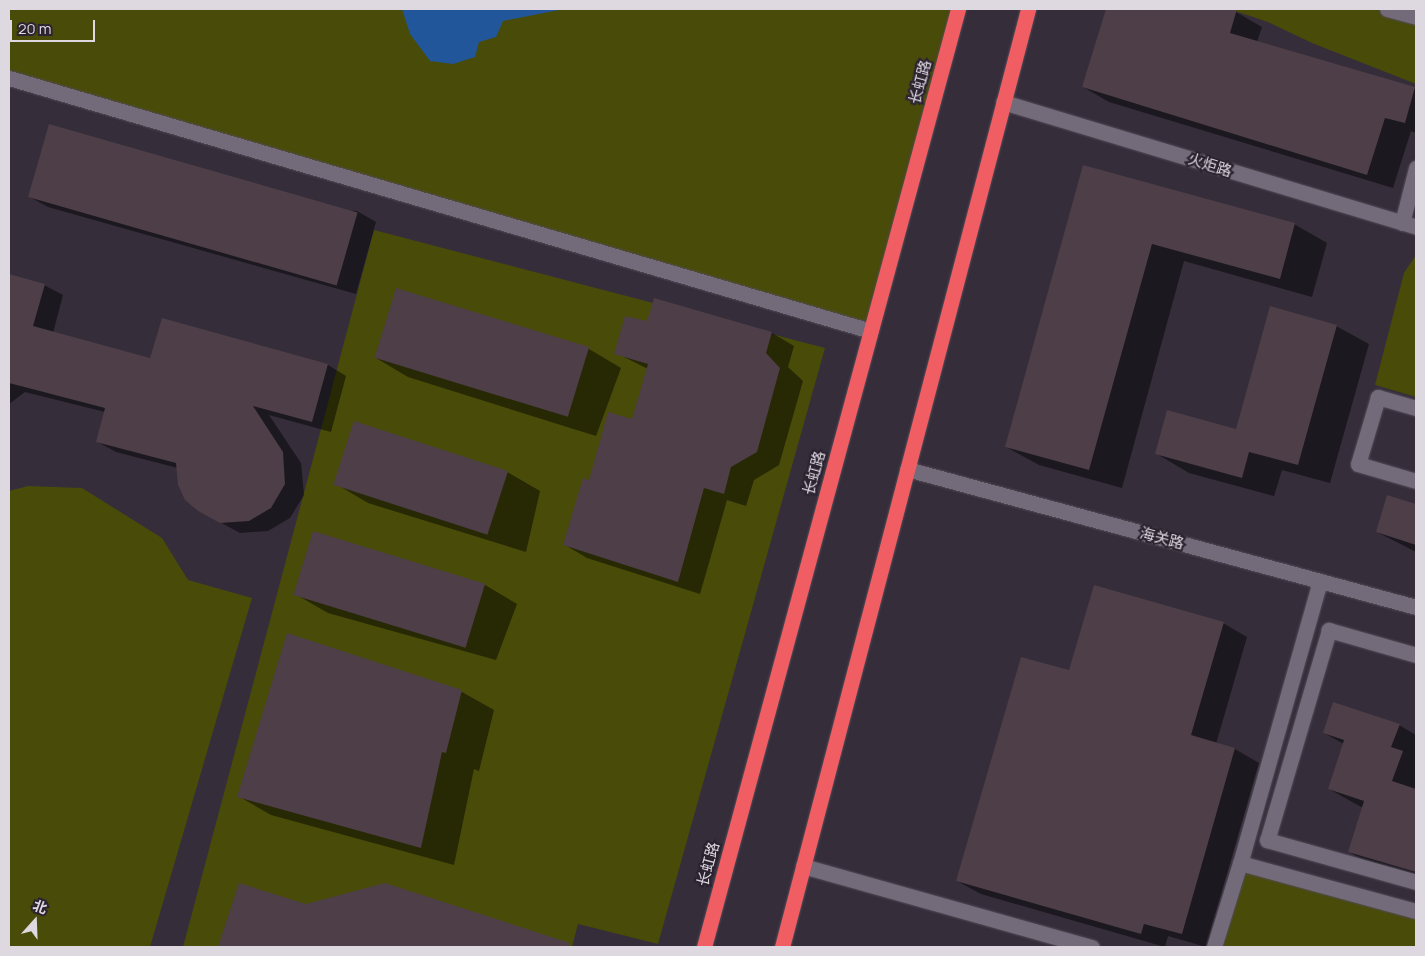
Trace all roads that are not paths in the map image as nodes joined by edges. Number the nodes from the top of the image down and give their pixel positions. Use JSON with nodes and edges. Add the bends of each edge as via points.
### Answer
{"nodes":[{"id":1,"x":958,"y":9,"type":"edge"},
{"id":2,"x":1028,"y":9,"type":"edge"},
{"id":3,"x":1387,"y":9,"type":"edge"},
{"id":4,"x":1416,"y":17,"type":"edge"},
{"id":5,"x":9,"y":78,"type":"edge"},
{"id":6,"x":1003,"y":102,"type":"junction"},
{"id":7,"x":1416,"y":168,"type":"edge"},
{"id":8,"x":1402,"y":223,"type":"junction"},
{"id":9,"x":1416,"y":228,"type":"edge"},
{"id":10,"x":871,"y":331,"type":"junction"},
{"id":11,"x":1416,"y":408,"type":"edge"},
{"id":12,"x":907,"y":469,"type":"junction"},
{"id":13,"x":1416,"y":481,"type":"edge"},
{"id":14,"x":1320,"y":581,"type":"junction"},
{"id":15,"x":1416,"y":607,"type":"edge"},
{"id":16,"x":1416,"y":654,"type":"edge"},
{"id":17,"x":1240,"y":862,"type":"junction"},
{"id":18,"x":803,"y":866,"type":"junction"},
{"id":19,"x":1416,"y":882,"type":"edge"},
{"id":20,"x":1416,"y":911,"type":"edge"},
{"id":21,"x":704,"y":947,"type":"edge"},
{"id":22,"x":782,"y":947,"type":"edge"},
{"id":23,"x":1092,"y":947,"type":"edge"},
{"id":24,"x":1214,"y":947,"type":"edge"}],
"edges":[{"from":1,"to":10,"type":"highway","name":"长虹路"},
{"from":2,"to":6,"type":"highway"},
{"from":3,"to":4,"type":"street"},
{"from":5,"to":10,"type":"street"},
{"from":6,"to":8,"type":"street","name":"火炬路"},
{"from":6,"to":12,"type":"highway"},
{"from":7,"to":8,"type":"street"},
{"from":8,"to":9,"type":"street","name":"火炬路"},
{"from":10,"to":21,"type":"highway","name":"长虹路"},
{"from":11,"to":13,"type":"street","via":[[1378,397],[1358,464]]},
{"from":12,"to":14,"type":"street","name":"海关路"},
{"from":12,"to":18,"type":"highway"},
{"from":14,"to":15,"type":"street","name":"海关路"},
{"from":14,"to":17,"type":"street"},
{"from":16,"to":19,"type":"street","via":[[1329,630],[1267,840]]},
{"from":17,"to":20,"type":"street"},
{"from":17,"to":24,"type":"street"},
{"from":18,"to":22,"type":"highway"},
{"from":18,"to":23,"type":"street"}]}
